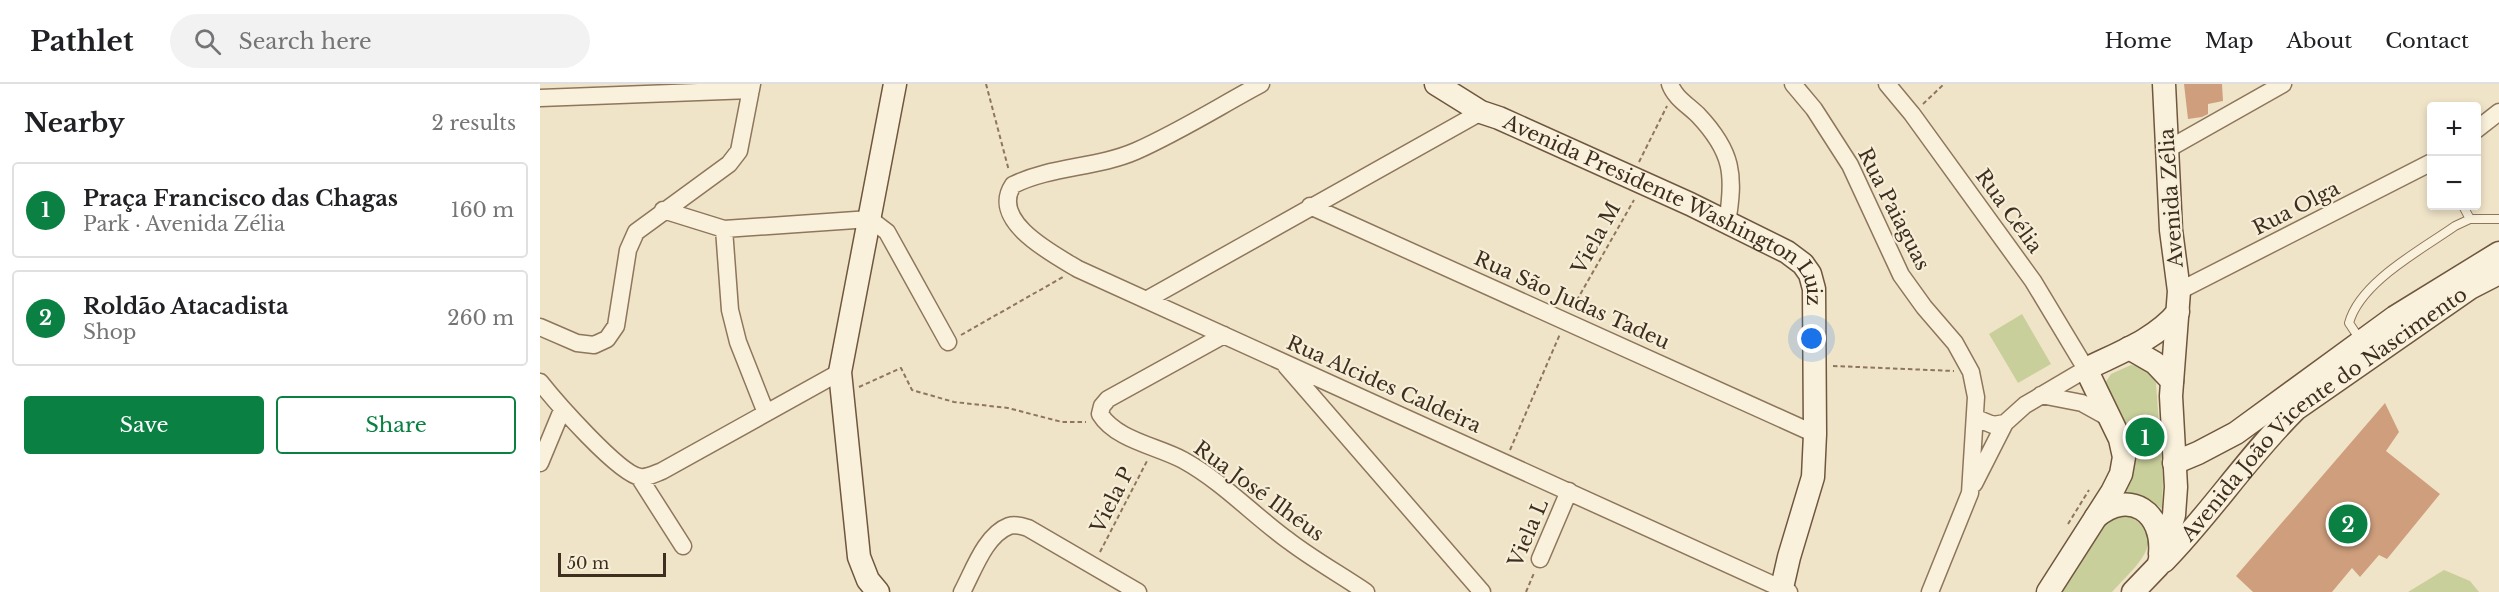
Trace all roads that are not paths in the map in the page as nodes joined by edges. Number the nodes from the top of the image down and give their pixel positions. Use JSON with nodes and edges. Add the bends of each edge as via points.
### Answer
{"nodes":[{"id":1,"x":895,"y":84,"type":"edge"},
{"id":2,"x":1261,"y":84,"type":"edge"},
{"id":3,"x":1437,"y":84,"type":"edge"},
{"id":4,"x":1793,"y":84,"type":"edge"},
{"id":5,"x":1887,"y":84,"type":"edge"},
{"id":6,"x":2164,"y":84,"type":"edge"},
{"id":7,"x":2283,"y":84,"type":"edge"},
{"id":8,"x":751,"y":87,"type":"edge"},
{"id":9,"x":1672,"y":88,"type":"edge"},
{"id":10,"x":565,"y":90,"type":"edge"},
{"id":11,"x":540,"y":98,"type":"edge"},
{"id":12,"x":1481,"y":112,"type":"junction"},
{"id":13,"x":2499,"y":112,"type":"edge"},
{"id":14,"x":2481,"y":126,"type":"edge"},
{"id":15,"x":2168,"y":148,"type":"junction"},
{"id":16,"x":2427,"y":165,"type":"edge"},
{"id":17,"x":1310,"y":206,"type":"junction"},
{"id":18,"x":663,"y":210,"type":"junction"},
{"id":19,"x":2465,"y":210,"type":"edge"},
{"id":20,"x":870,"y":219,"type":"junction"},
{"id":21,"x":2470,"y":219,"type":"junction"},
{"id":22,"x":2499,"y":219,"type":"edge"},
{"id":23,"x":1727,"y":223,"type":"junction"},
{"id":24,"x":724,"y":229,"type":"junction"},
{"id":25,"x":2499,"y":254,"type":"edge"},
{"id":26,"x":2499,"y":273,"type":"edge"},
{"id":27,"x":1146,"y":300,"type":"junction"},
{"id":28,"x":2179,"y":302,"type":"junction"},
{"id":29,"x":540,"y":327,"type":"edge"},
{"id":30,"x":1224,"y":335,"type":"junction"},
{"id":31,"x":2362,"y":341,"type":"junction"},
{"id":32,"x":948,"y":342,"type":"road end"},
{"id":33,"x":2129,"y":348,"type":"junction"},
{"id":34,"x":1282,"y":361,"type":"junction"},
{"id":35,"x":2086,"y":369,"type":"junction"},
{"id":36,"x":2172,"y":381,"type":"junction"},
{"id":37,"x":540,"y":382,"type":"edge"},
{"id":38,"x":841,"y":383,"type":"junction"},
{"id":39,"x":1353,"y":393,"type":"junction"},
{"id":40,"x":2041,"y":395,"type":"junction"},
{"id":41,"x":562,"y":410,"type":"junction"},
{"id":42,"x":766,"y":413,"type":"junction"},
{"id":43,"x":1976,"y":418,"type":"junction"},
{"id":44,"x":2109,"y":418,"type":"junction"},
{"id":45,"x":1333,"y":420,"type":"junction"},
{"id":46,"x":2005,"y":423,"type":"junction"},
{"id":47,"x":1815,"y":434,"type":"junction"},
{"id":48,"x":540,"y":463,"type":"edge"},
{"id":49,"x":2174,"y":463,"type":"junction"},
{"id":50,"x":639,"y":477,"type":"junction"},
{"id":51,"x":1569,"y":491,"type":"junction"},
{"id":52,"x":1970,"y":493,"type":"junction"},
{"id":53,"x":2091,"y":522,"type":"junction"},
{"id":54,"x":2167,"y":523,"type":"junction"},
{"id":55,"x":683,"y":546,"type":"dead end"},
{"id":56,"x":1540,"y":559,"type":"road end"},
{"id":57,"x":2158,"y":566,"type":"junction"},
{"id":58,"x":1784,"y":590,"type":"edge"},
{"id":59,"x":878,"y":592,"type":"edge"},
{"id":60,"x":962,"y":592,"type":"edge"},
{"id":61,"x":1138,"y":592,"type":"edge"},
{"id":62,"x":1366,"y":592,"type":"edge"},
{"id":63,"x":1482,"y":592,"type":"edge"},
{"id":64,"x":1930,"y":592,"type":"edge"},
{"id":65,"x":2048,"y":592,"type":"edge"},
{"id":66,"x":2133,"y":592,"type":"edge"}],
"edges":[{"from":1,"to":20,"type":"street"},
{"from":2,"to":27,"type":"street","name":"Rua Alcides Caldeira","via":[[1136,151],[1027,178],[1013,185],[1007,200],[1009,213],[1040,246],[1078,269]]},
{"from":3,"to":12,"type":"street","name":"Avenida Presidente Washington Luiz"},
{"from":4,"to":43,"type":"street","name":"Rua Paiaguas","via":[[1850,165],[1901,275],[1955,343],[1971,372]]},
{"from":5,"to":35,"type":"street","name":"Rua Célia","via":[[2033,281]]},
{"from":6,"to":15,"type":"street","name":"Avenida Zélia"},
{"from":7,"to":15,"type":"street"},
{"from":8,"to":10,"type":"street"},
{"from":8,"to":18,"type":"street","via":[[740,151],[729,164]]},
{"from":9,"to":23,"type":"street","via":[[1704,122],[1726,154],[1732,190]]},
{"from":10,"to":11,"type":"street"},
{"from":12,"to":17,"type":"street"},
{"from":12,"to":23,"type":"street","name":"Avenida Presidente Washington Luiz"},
{"from":13,"to":14,"type":"street"},
{"from":15,"to":28,"type":"street","name":"Avenida Zélia"},
{"from":16,"to":28,"type":"street","name":"Rua Olga"},
{"from":17,"to":27,"type":"street"},
{"from":17,"to":47,"type":"street","name":"Rua São Judas Tadeu"},
{"from":18,"to":24,"type":"street"},
{"from":18,"to":29,"type":"street","via":[[636,232],[628,250],[616,326],[607,339],[594,345],[577,343]]},
{"from":19,"to":21,"type":"lane"},
{"from":20,"to":24,"type":"street"},
{"from":20,"to":32,"type":"street","via":[[887,232]]},
{"from":20,"to":38,"type":"street"},
{"from":21,"to":22,"type":"lane"},
{"from":21,"to":31,"type":"lane","via":[[2374,284],[2352,311],[2349,323]]},
{"from":23,"to":47,"type":"street","name":"Avenida Presidente Washington Luiz","via":[[1787,252],[1807,269],[1814,289]]},
{"from":24,"to":42,"type":"street","via":[[730,310],[738,342]]},
{"from":25,"to":31,"type":"street","name":"Avenida João Vicente do Nascimento"},
{"from":26,"to":57,"type":"street","name":"Avenida João Vicente do Nascimento","via":[[2470,288],[2296,409]]},
{"from":27,"to":30,"type":"street","name":"Rua Alcides Caldeira"},
{"from":28,"to":33,"type":"street","via":[[2166,327]]},
{"from":28,"to":36,"type":"street","name":"Avenida Zélia"},
{"from":30,"to":34,"type":"street","name":"Rua Alcides Caldeira"},
{"from":30,"to":62,"type":"street","name":"Rua José Ilhéus","via":[[1108,399],[1100,414],[1105,423],[1183,460],[1219,484],[1289,541]]},
{"from":31,"to":49,"type":"street","name":"Avenida João Vicente do Nascimento","via":[[2236,433]]},
{"from":33,"to":35,"type":"street"},
{"from":33,"to":36,"type":"street","via":[[2155,363]]},
{"from":34,"to":39,"type":"street","name":"Rua Alcides Caldeira"},
{"from":34,"to":45,"type":"street"},
{"from":35,"to":40,"type":"street"},
{"from":35,"to":44,"type":"street"},
{"from":36,"to":49,"type":"street"},
{"from":37,"to":41,"type":"street"},
{"from":38,"to":42,"type":"street"},
{"from":38,"to":59,"type":"street","via":[[859,557],[868,580]]},
{"from":39,"to":45,"type":"street","via":[[1345,394],[1332,407]]},
{"from":39,"to":51,"type":"street","name":"Rua Alcides Caldeira"},
{"from":40,"to":44,"type":"street","via":[[2082,403]]},
{"from":40,"to":46,"type":"street"},
{"from":41,"to":48,"type":"street"},
{"from":41,"to":50,"type":"street","via":[[618,464]]},
{"from":42,"to":50,"type":"street","via":[[662,471]]},
{"from":43,"to":46,"type":"street","via":[[1992,425]]},
{"from":43,"to":52,"type":"street","name":"Rua Paiaguas"},
{"from":44,"to":53,"type":"street","via":[[2124,457],[2112,492]]},
{"from":45,"to":63,"type":"street"},
{"from":46,"to":52,"type":"street"},
{"from":47,"to":58,"type":"street","name":"Avenida Presidente Washington Luiz","via":[[1813,477]]},
{"from":49,"to":54,"type":"street"},
{"from":50,"to":55,"type":"street"},
{"from":51,"to":56,"type":"street","name":"Viela L"},
{"from":51,"to":58,"type":"street","name":"Rua Alcides Caldeira"},
{"from":52,"to":64,"type":"street","name":"Rua Paiaguas"},
{"from":53,"to":54,"type":"street","via":[[2122,503],[2138,506]]},
{"from":53,"to":65,"type":"street"},
{"from":54,"to":57,"type":"street"},
{"from":57,"to":66,"type":"street","name":"Avenida João Vicente do Nascimento"},
{"from":60,"to":61,"type":"street","via":[[987,546],[1010,526],[1028,528]]}]}
